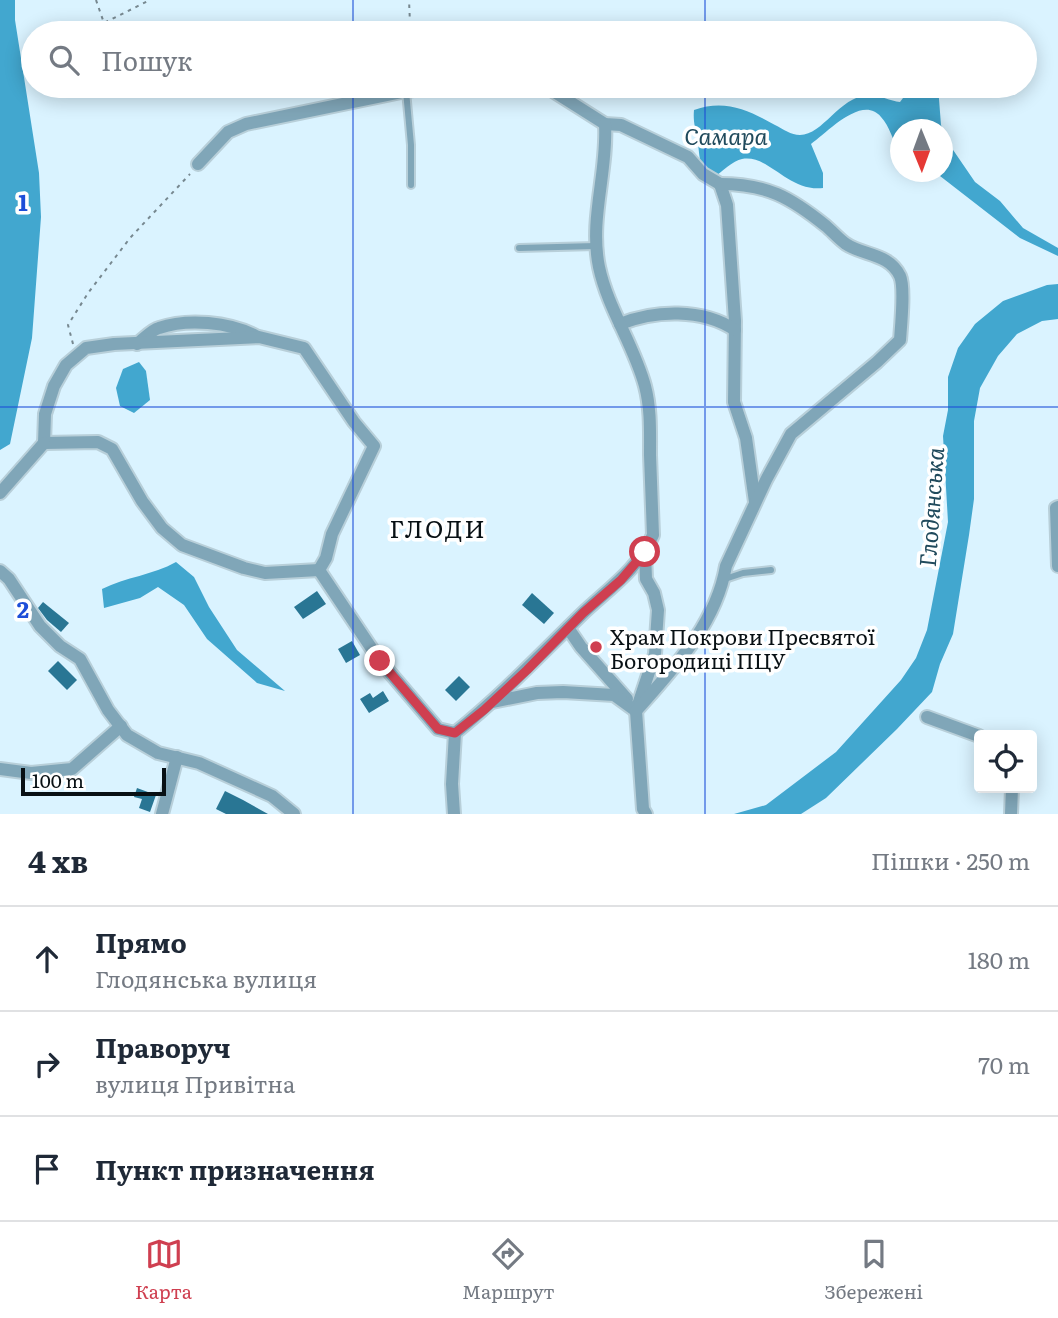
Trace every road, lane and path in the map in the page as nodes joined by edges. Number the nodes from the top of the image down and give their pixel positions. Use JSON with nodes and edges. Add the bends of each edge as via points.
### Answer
{"nodes":[{"id":1,"x":96,"y":0,"type":"edge"},
{"id":2,"x":150,"y":0,"type":"edge"},
{"id":3,"x":409,"y":0,"type":"edge"},
{"id":4,"x":103,"y":21,"type":"edge"},
{"id":5,"x":108,"y":21,"type":"edge"},
{"id":6,"x":410,"y":21,"type":"edge"},
{"id":7,"x":368,"y":98,"type":"edge"},
{"id":8,"x":407,"y":98,"type":"edge"},
{"id":9,"x":564,"y":98,"type":"edge"},
{"id":10,"x":605,"y":124,"type":"junction"},
{"id":11,"x":198,"y":164,"type":"joint"},
{"id":12,"x":720,"y":184,"type":"junction"},
{"id":13,"x":411,"y":185,"type":"dead end"},
{"id":14,"x":598,"y":246,"type":"junction"},
{"id":15,"x":519,"y":248,"type":"dead end"},
{"id":16,"x":620,"y":324,"type":"junction"},
{"id":17,"x":734,"y":330,"type":"junction"},
{"id":18,"x":78,"y":355,"type":"junction"},
{"id":19,"x":44,"y":443,"type":"junction"},
{"id":20,"x":0,"y":493,"type":"edge"},
{"id":21,"x":755,"y":502,"type":"junction"},
{"id":22,"x":1058,"y":507,"type":"edge"},
{"id":23,"x":645,"y":552,"type":"junction"},
{"id":24,"x":1058,"y":566,"type":"edge"},
{"id":25,"x":319,"y":570,"type":"junction"},
{"id":26,"x":771,"y":570,"type":"dead end"},
{"id":27,"x":0,"y":571,"type":"edge"},
{"id":28,"x":723,"y":579,"type":"junction"},
{"id":29,"x":568,"y":628,"type":"junction"},
{"id":30,"x":492,"y":702,"type":"junction"},
{"id":31,"x":636,"y":711,"type":"junction"},
{"id":32,"x":927,"y":718,"type":"dead end"},
{"id":33,"x":121,"y":726,"type":"junction"},
{"id":34,"x":455,"y":733,"type":"junction"},
{"id":35,"x":974,"y":734,"type":"edge"},
{"id":36,"x":177,"y":757,"type":"junction"},
{"id":37,"x":0,"y":769,"type":"edge"},
{"id":38,"x":1012,"y":793,"type":"edge"},
{"id":39,"x":162,"y":814,"type":"edge"},
{"id":40,"x":294,"y":814,"type":"edge"},
{"id":41,"x":454,"y":814,"type":"edge"},
{"id":42,"x":646,"y":814,"type":"edge"},
{"id":43,"x":1011,"y":814,"type":"edge"}],
"edges":[{"from":1,"to":4,"type":"path"},
{"from":2,"to":5,"type":"path"},
{"from":3,"to":6,"type":"path"},
{"from":7,"to":11,"type":"street","via":[[246,124],[228,132]]},
{"from":8,"to":13,"type":"lane"},
{"from":9,"to":10,"type":"street"},
{"from":10,"to":12,"type":"street","via":[[621,125],[688,158]]},
{"from":10,"to":14,"type":"street"},
{"from":11,"to":18,"type":"path","via":[[88,293],[68,325]]},
{"from":12,"to":17,"type":"street","via":[[727,205]]},
{"from":12,"to":21,"type":"street","via":[[746,184],[794,202],[848,245],[882,257],[900,276],[900,340],[791,434]]},
{"from":14,"to":15,"type":"lane"},
{"from":14,"to":16,"type":"street","via":[[599,266]]},
{"from":16,"to":17,"type":"street","via":[[675,313],[723,322]]},
{"from":16,"to":23,"type":"street","via":[[650,408],[653,535]]},
{"from":17,"to":21,"type":"street","via":[[734,402],[746,438]]},
{"from":18,"to":19,"type":"street","via":[[54,386],[45,414]]},
{"from":18,"to":25,"type":"street","via":[[86,348],[114,344],[259,337],[303,348],[374,446]]},
{"from":19,"to":20,"type":"street"},
{"from":19,"to":25,"type":"street","via":[[98,442],[112,449],[142,501],[182,545],[265,573]]},
{"from":21,"to":28,"type":"street"},
{"from":22,"to":24,"type":"street"},
{"from":23,"to":29,"type":"street"},
{"from":23,"to":31,"type":"street","via":[[646,579],[658,610],[655,654]]},
{"from":25,"to":34,"type":"street","via":[[380,661],[438,729]]},
{"from":26,"to":28,"type":"lane"},
{"from":27,"to":33,"type":"street","via":[[40,626],[80,659]]},
{"from":28,"to":31,"type":"street","via":[[708,620]]},
{"from":29,"to":30,"type":"street"},
{"from":29,"to":31,"type":"street"},
{"from":30,"to":31,"type":"street","via":[[537,693],[614,695]]},
{"from":30,"to":34,"type":"street"},
{"from":31,"to":42,"type":"street"},
{"from":32,"to":35,"type":"street"},
{"from":33,"to":36,"type":"street","via":[[127,735],[159,753]]},
{"from":33,"to":37,"type":"street","via":[[72,769],[31,773]]},
{"from":34,"to":41,"type":"street"},
{"from":36,"to":39,"type":"street"},
{"from":36,"to":40,"type":"street","via":[[272,796]]},
{"from":38,"to":43,"type":"street"}]}
